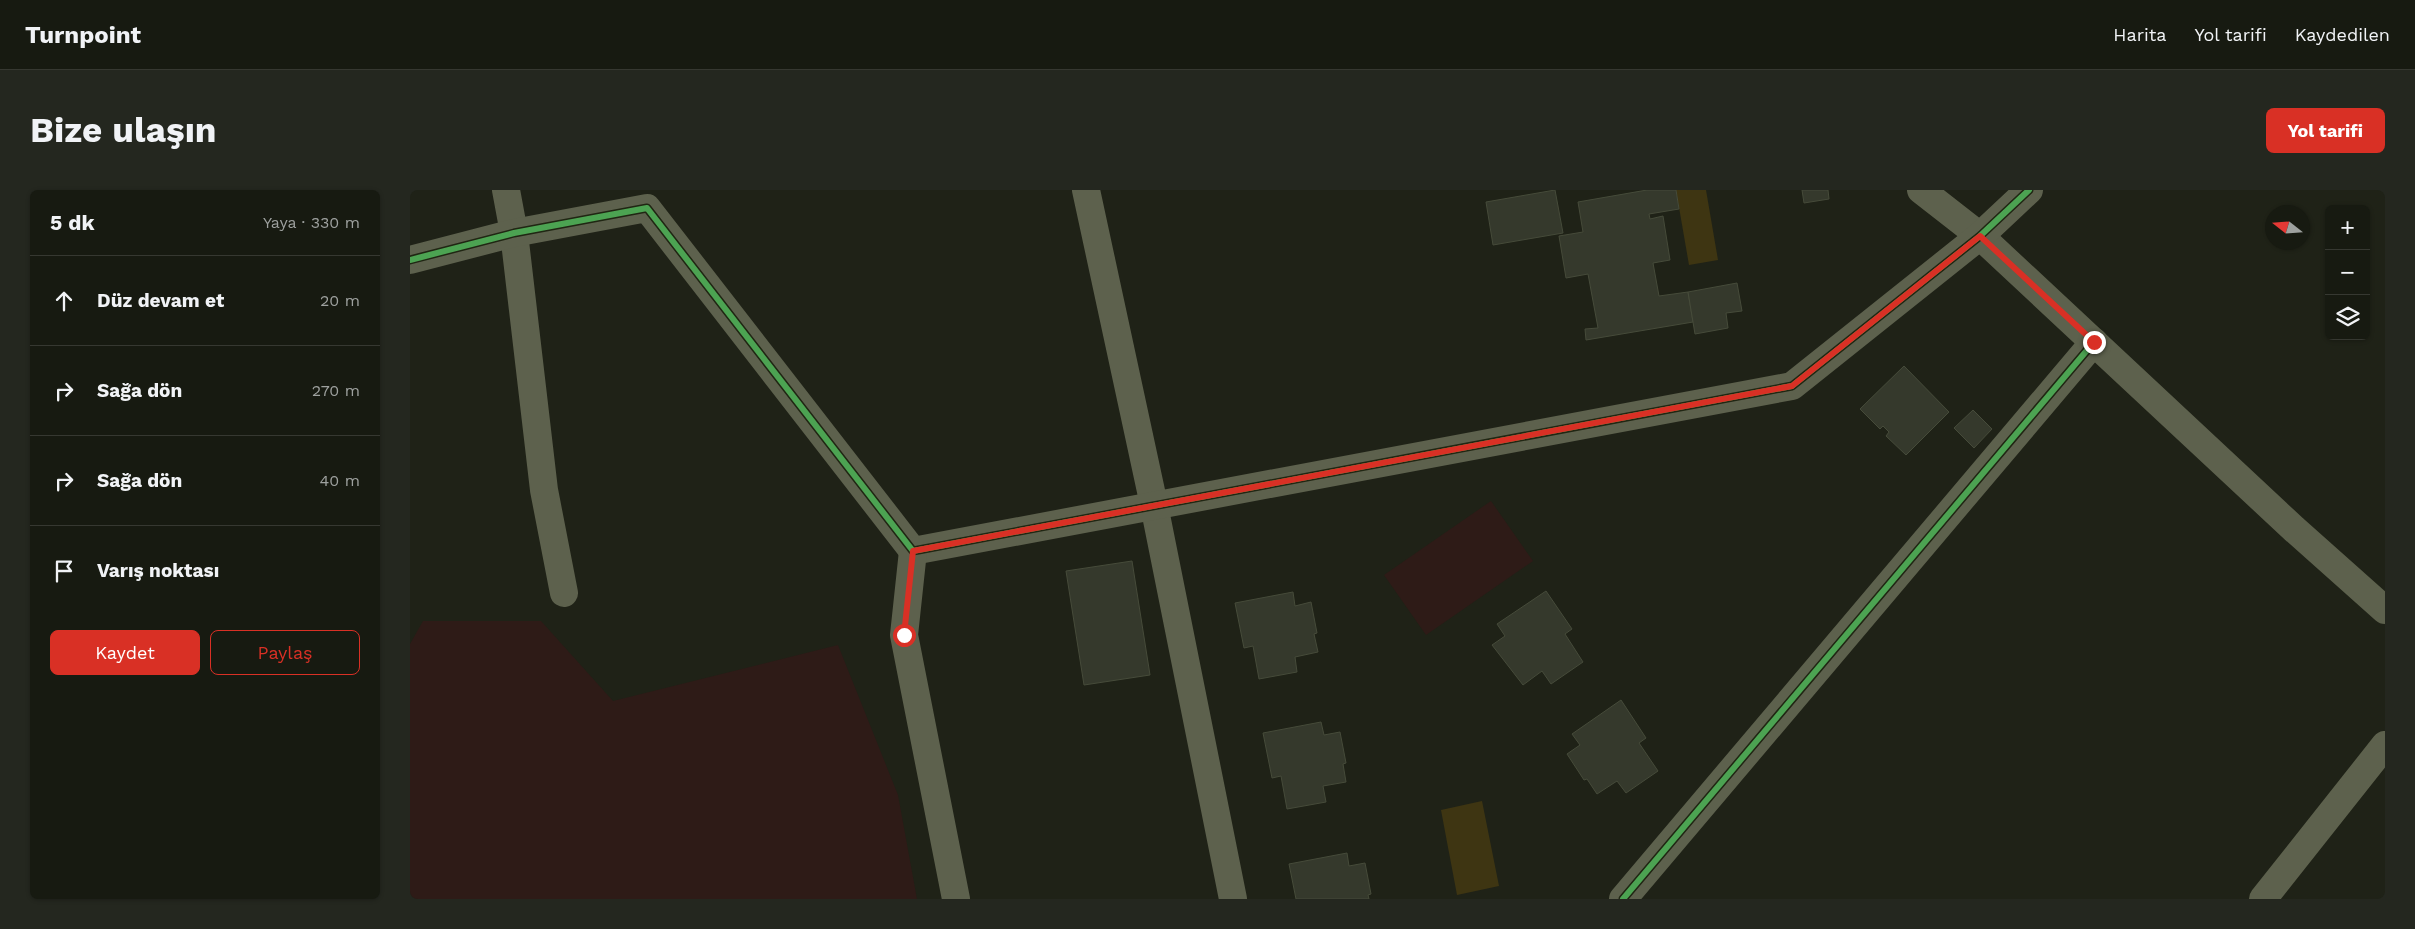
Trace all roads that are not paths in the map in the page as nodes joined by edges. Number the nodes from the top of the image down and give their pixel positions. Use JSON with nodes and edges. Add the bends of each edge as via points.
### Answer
{"nodes":[{"id":1,"x":506,"y":190,"type":"edge"},
{"id":2,"x":1086,"y":190,"type":"edge"},
{"id":3,"x":1921,"y":190,"type":"edge"},
{"id":4,"x":2029,"y":190,"type":"edge"},
{"id":5,"x":646,"y":199,"type":"edge"},
{"id":6,"x":514,"y":232,"type":"junction"},
{"id":7,"x":1980,"y":236,"type":"junction"},
{"id":8,"x":410,"y":260,"type":"edge"},
{"id":9,"x":2094,"y":342,"type":"junction"},
{"id":10,"x":1154,"y":505,"type":"junction"},
{"id":11,"x":913,"y":551,"type":"junction"},
{"id":12,"x":564,"y":593,"type":"dead end"},
{"id":13,"x":2385,"y":610,"type":"edge"},
{"id":14,"x":2385,"y":745,"type":"edge"},
{"id":15,"x":956,"y":899,"type":"edge"},
{"id":16,"x":1234,"y":899,"type":"edge"},
{"id":17,"x":1623,"y":899,"type":"edge"},
{"id":18,"x":2264,"y":899,"type":"edge"}],
"edges":[{"from":1,"to":6,"type":"street"},
{"from":2,"to":10,"type":"street"},
{"from":3,"to":7,"type":"street"},
{"from":4,"to":7,"type":"street"},
{"from":5,"to":6,"type":"street"},
{"from":5,"to":11,"type":"street"},
{"from":6,"to":8,"type":"street"},
{"from":6,"to":12,"type":"street","via":[[544,490]]},
{"from":7,"to":9,"type":"street"},
{"from":7,"to":10,"type":"street","via":[[1792,386]]},
{"from":9,"to":13,"type":"street"},
{"from":9,"to":17,"type":"street"},
{"from":10,"to":11,"type":"street"},
{"from":10,"to":16,"type":"street"},
{"from":11,"to":15,"type":"street","via":[[904,635]]},
{"from":14,"to":18,"type":"street"}]}
